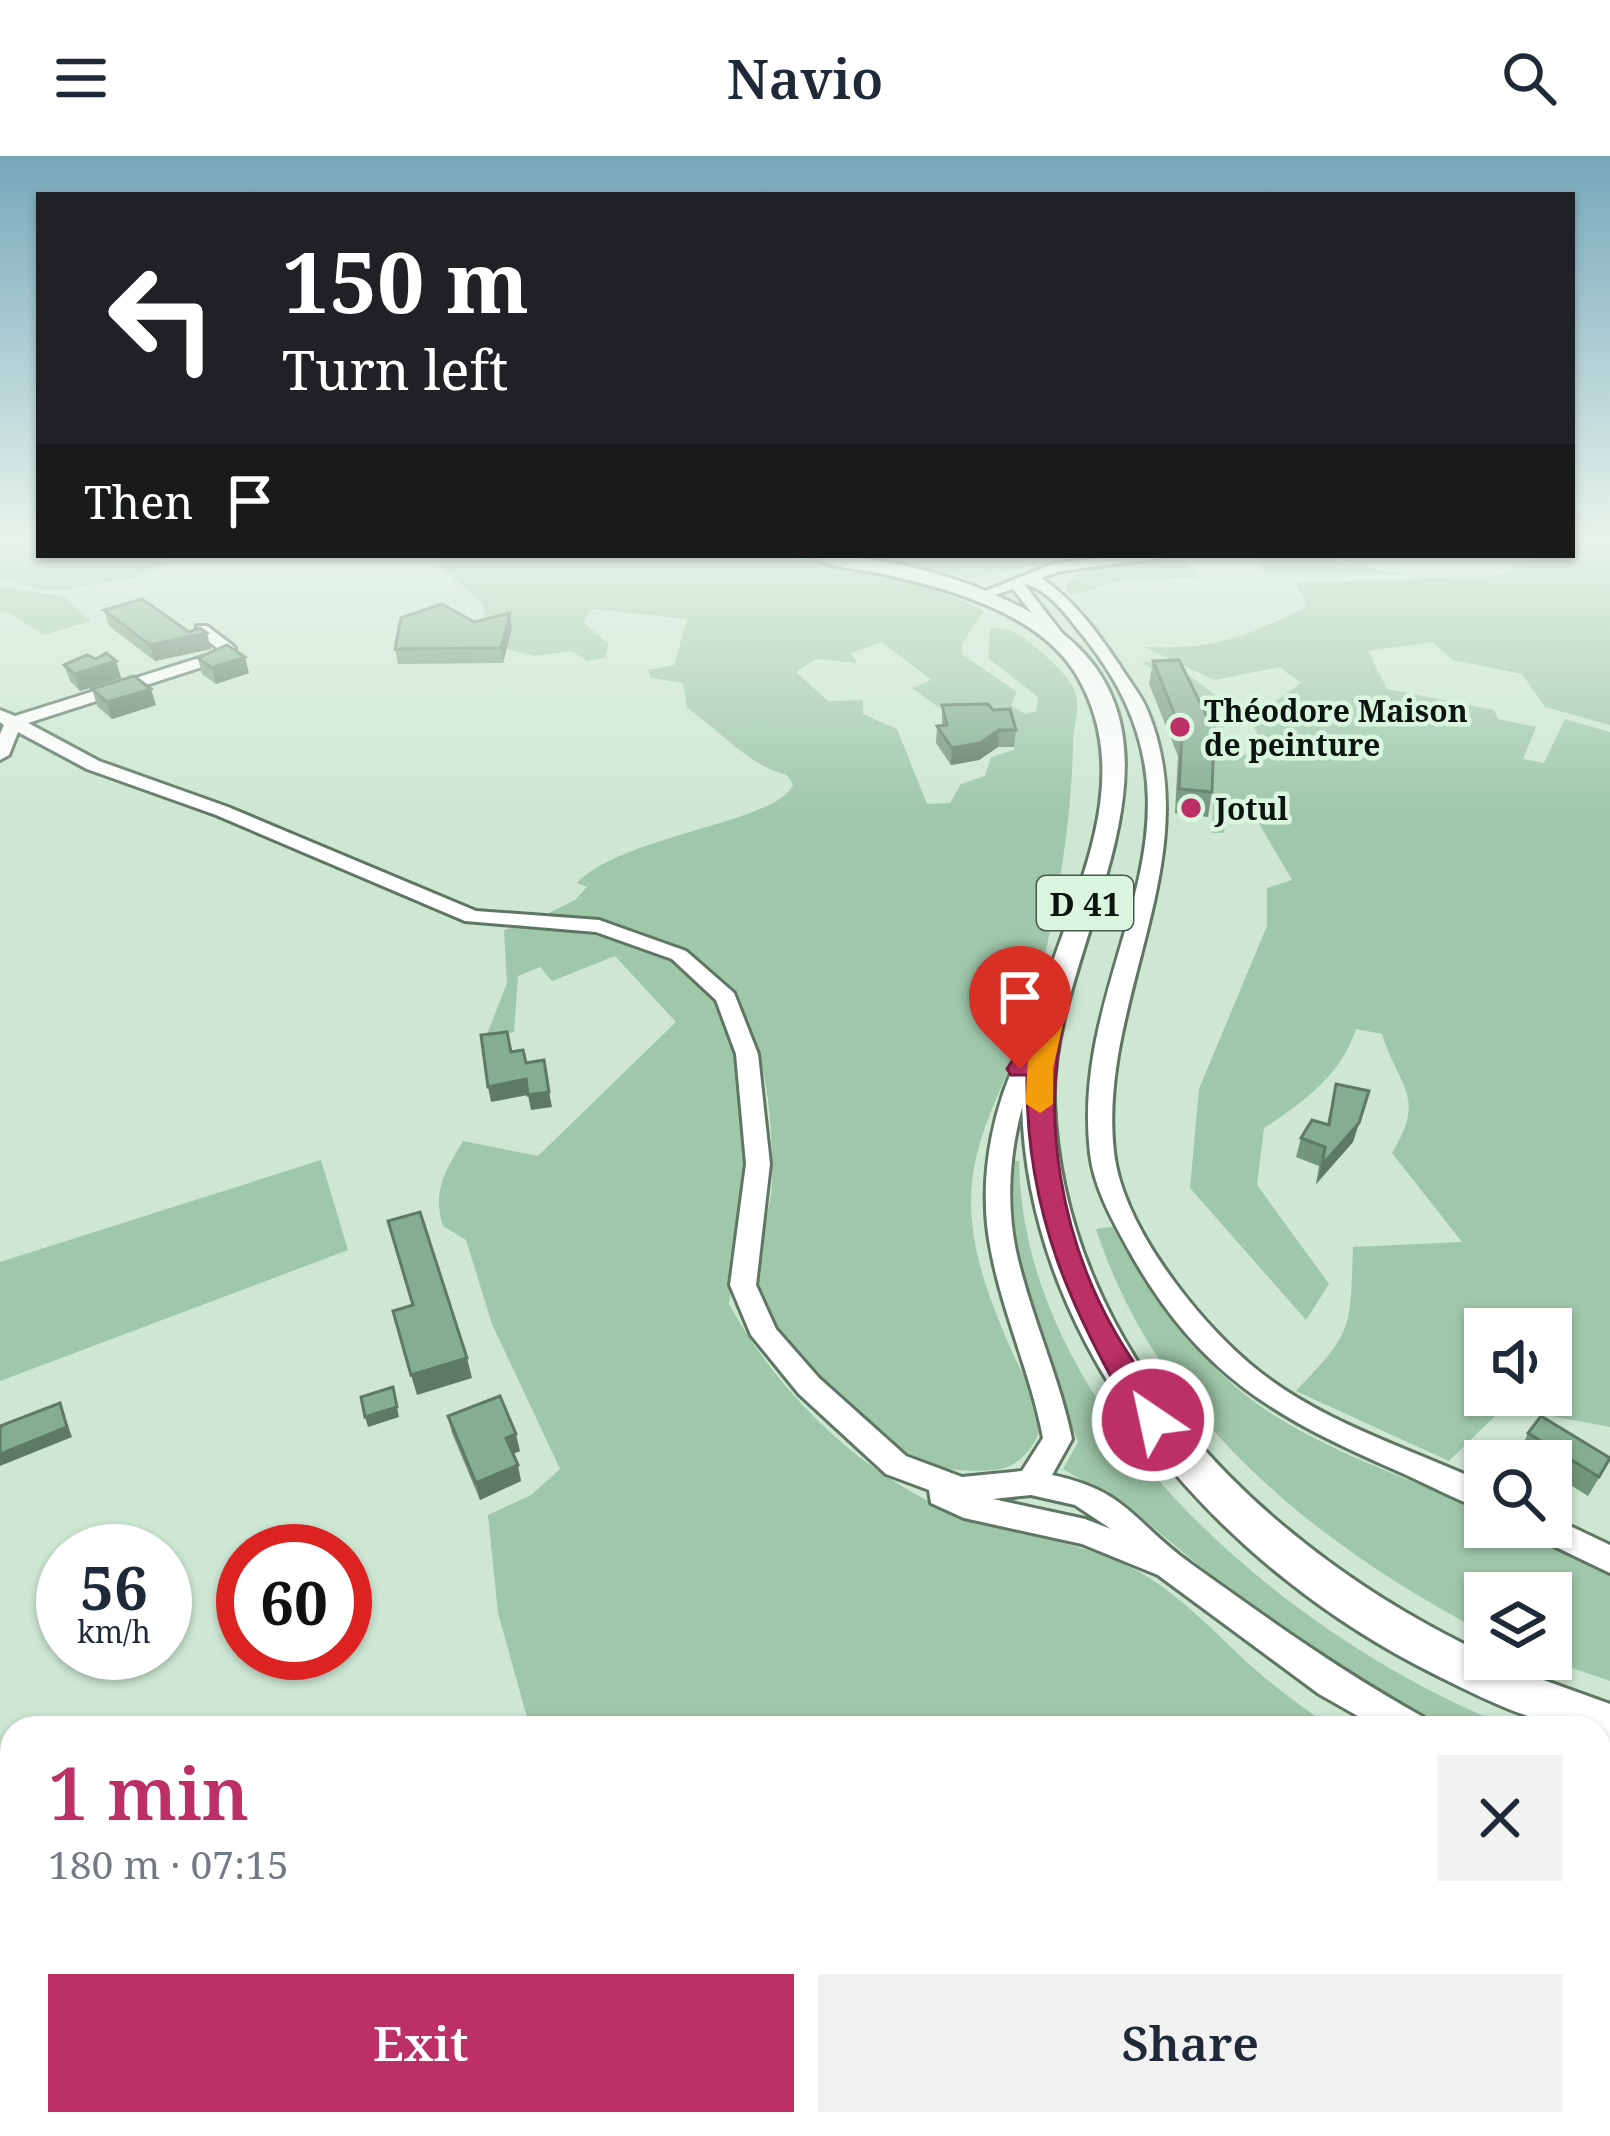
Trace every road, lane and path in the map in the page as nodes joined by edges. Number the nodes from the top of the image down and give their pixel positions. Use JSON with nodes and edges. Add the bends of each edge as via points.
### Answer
{"nodes":[{"id":1,"x":206,"y":632,"type":"edge"},
{"id":2,"x":1040,"y":632,"type":"edge"},
{"id":3,"x":1056,"y":632,"type":"edge"},
{"id":4,"x":1087,"y":632,"type":"edge"},
{"id":5,"x":1067,"y":649,"type":"junction"},
{"id":6,"x":8,"y":722,"type":"edge"},
{"id":7,"x":0,"y":755,"type":"edge"},
{"id":8,"x":1053,"y":1016,"type":"junction"},
{"id":9,"x":916,"y":1476,"type":"junction"},
{"id":10,"x":1031,"y":1483,"type":"junction"},
{"id":11,"x":1464,"y":1487,"type":"edge"},
{"id":12,"x":1572,"y":1541,"type":"edge"},
{"id":13,"x":1610,"y":1560,"type":"edge"},
{"id":14,"x":1169,"y":1565,"type":"junction"},
{"id":15,"x":1390,"y":1716,"type":"edge"},
{"id":16,"x":1586,"y":1716,"type":"edge"}],
"edges":[{"from":1,"to":6,"type":"street","via":[[227,648],[220,656]]},
{"from":2,"to":5,"type":"main road","number":"D 41"},
{"from":3,"to":5,"type":"street"},
{"from":4,"to":11,"type":"street","via":[[1130,683],[1151,743],[1157,838],[1148,901],[1102,1064],[1102,1153],[1128,1223],[1214,1348],[1282,1405]]},
{"from":5,"to":8,"type":"main road","number":"D 41","via":[[1086,671],[1112,740],[1114,790]]},
{"from":6,"to":7,"type":"street"},
{"from":6,"to":9,"type":"street","via":[[92,766],[222,811],[424,899],[496,921],[628,932],[680,955],[726,998],[751,1074],[758,1164],[743,1285],[754,1312],[809,1385]]},
{"from":8,"to":10,"type":"street","via":[[1020,1069],[996,1185],[1000,1247],[1058,1439]]},
{"from":8,"to":16,"type":"main road","number":"D 41","via":[[1040,1068],[1040,1128],[1063,1244],[1098,1332],[1153,1420],[1238,1512],[1324,1582],[1464,1666]]},
{"from":9,"to":10,"type":"street","via":[[962,1489]]},
{"from":9,"to":14,"type":"street","via":[[964,1505],[1085,1532]]},
{"from":10,"to":14,"type":"street","via":[[1099,1502]]},
{"from":12,"to":13,"type":"street"},
{"from":14,"to":15,"type":"street","via":[[1316,1673]]}]}
